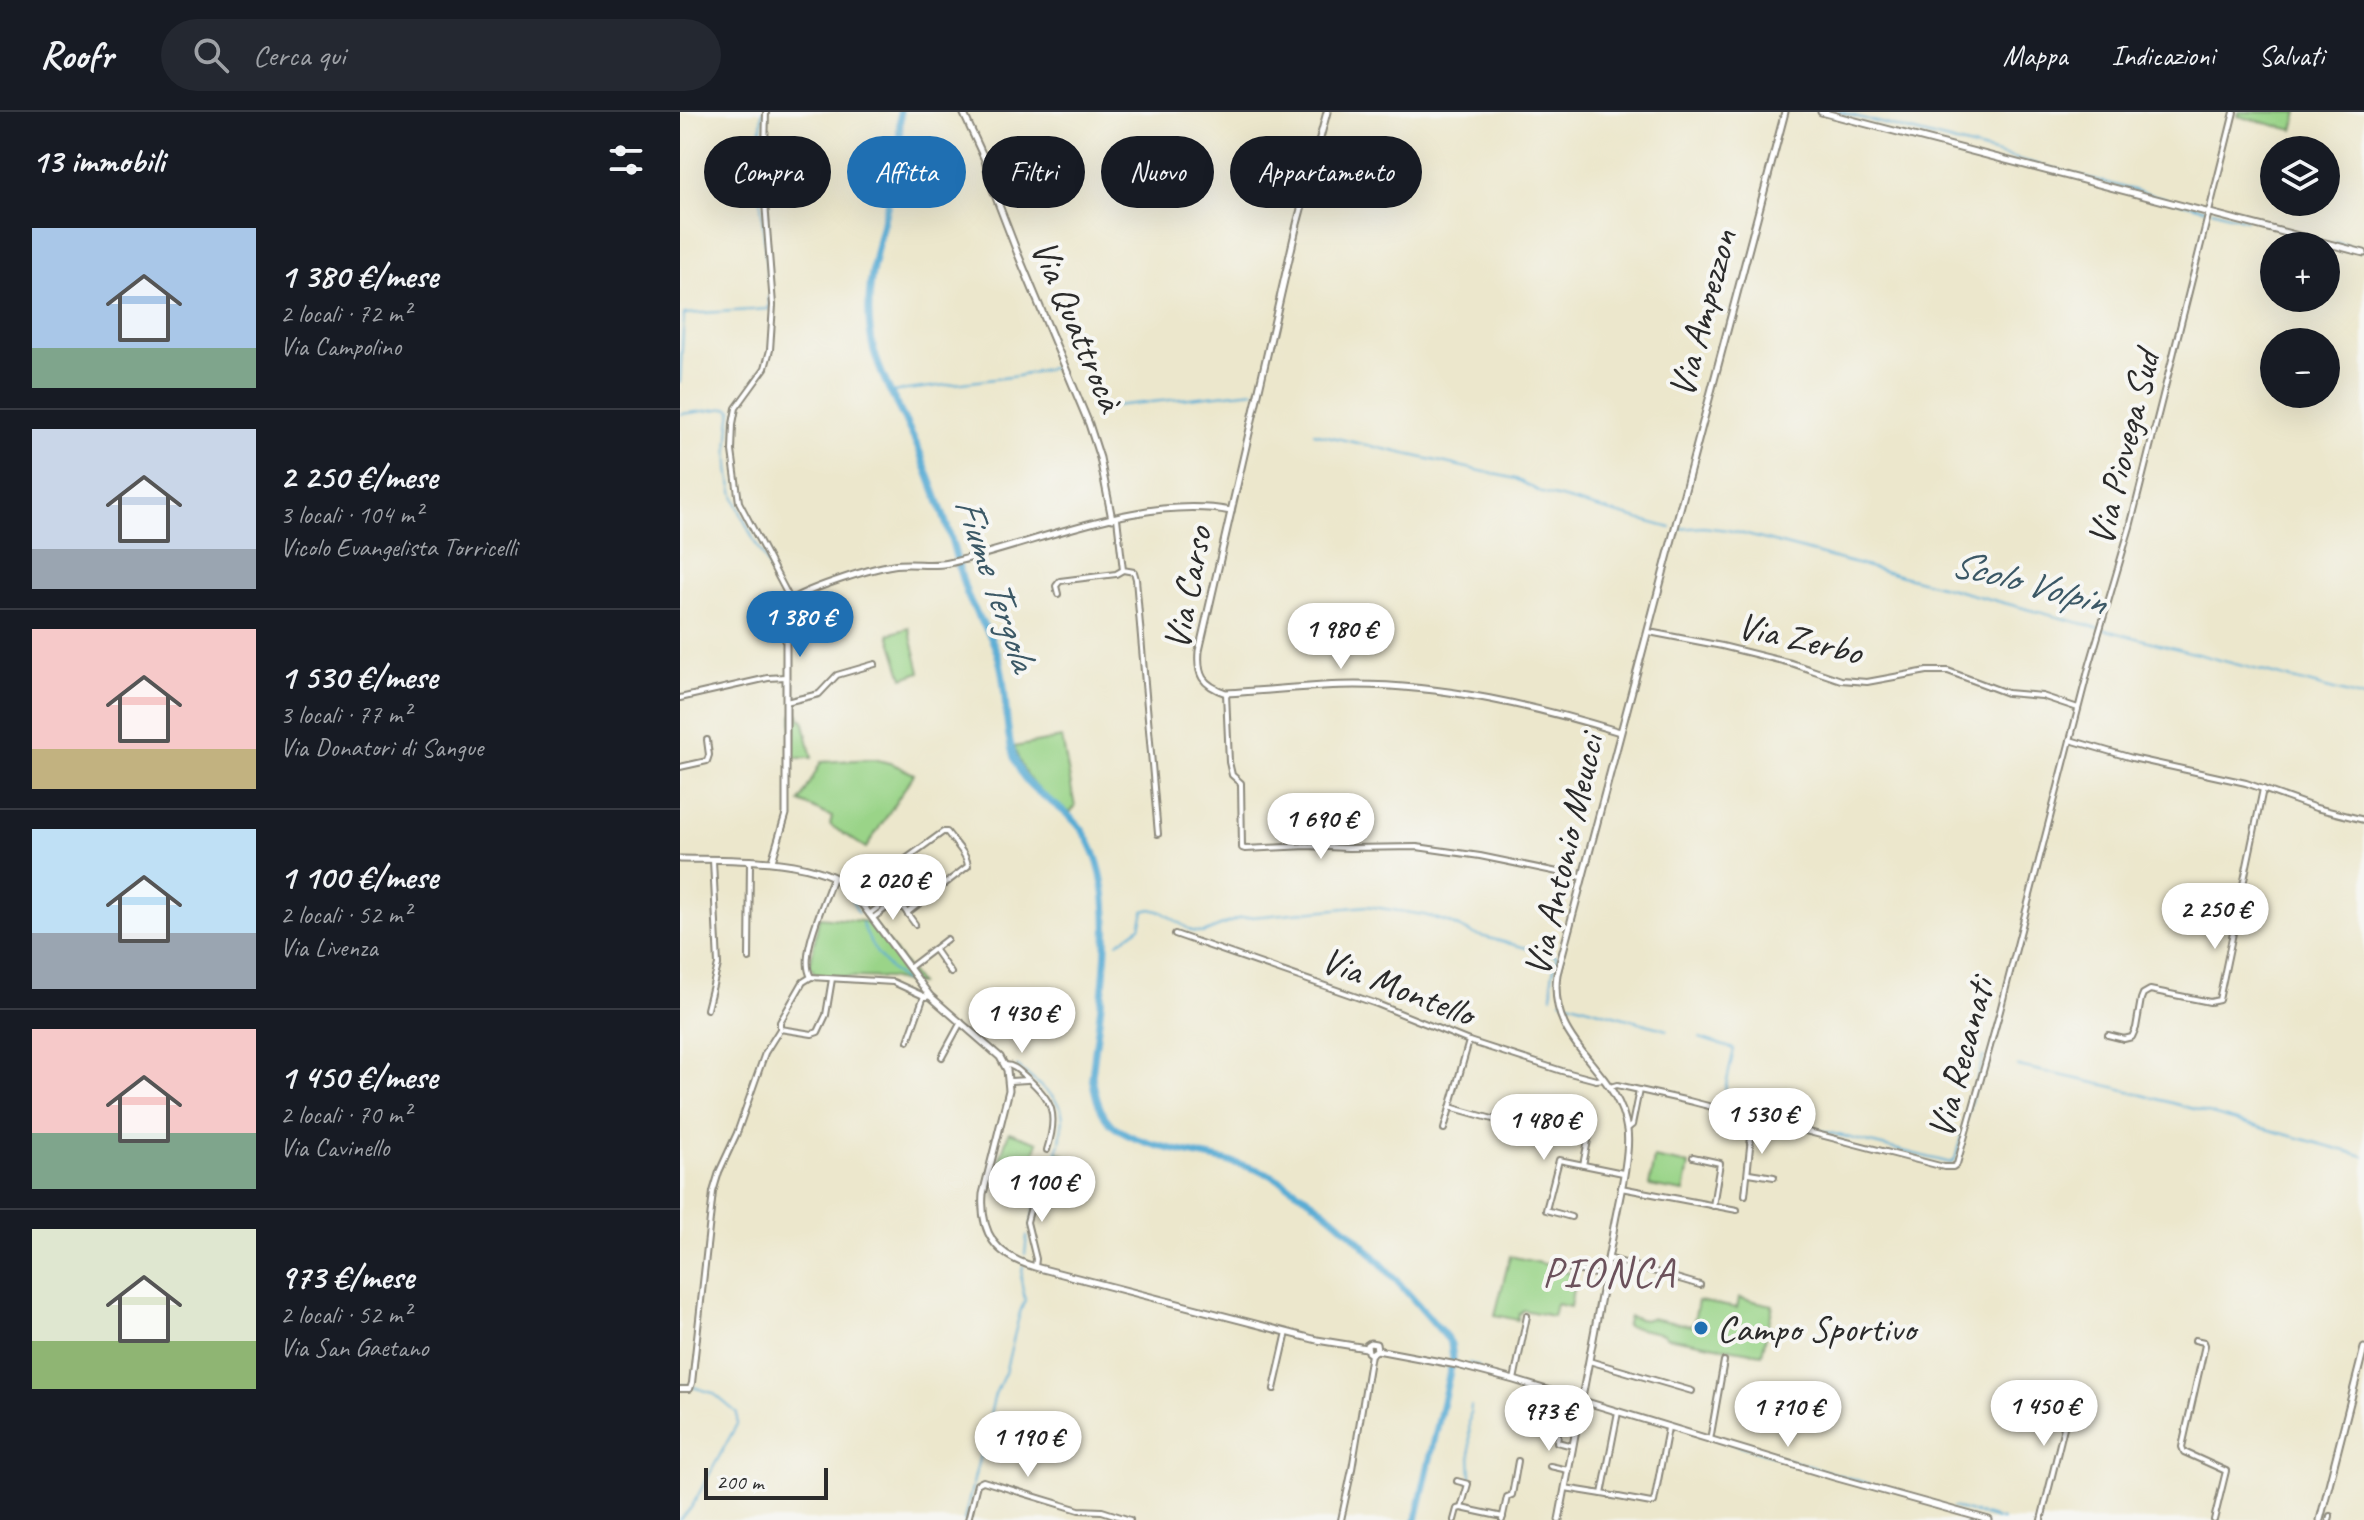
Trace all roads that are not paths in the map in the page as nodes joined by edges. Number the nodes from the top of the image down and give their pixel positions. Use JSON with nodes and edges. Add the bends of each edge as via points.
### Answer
{"nodes":[{"id":1,"x":766,"y":112,"type":"edge"},
{"id":2,"x":963,"y":112,"type":"edge"},
{"id":3,"x":1327,"y":112,"type":"edge"},
{"id":4,"x":1785,"y":112,"type":"edge"},
{"id":5,"x":1821,"y":112,"type":"edge"},
{"id":6,"x":2234,"y":112,"type":"edge"},
{"id":7,"x":2209,"y":214,"type":"junction"},
{"id":8,"x":2364,"y":253,"type":"edge"},
{"id":9,"x":1231,"y":511,"type":"junction"},
{"id":10,"x":1114,"y":519,"type":"junction"},
{"id":11,"x":1675,"y":528,"type":"joint"},
{"id":12,"x":1123,"y":570,"type":"junction"},
{"id":13,"x":1058,"y":594,"type":"dead end"},
{"id":14,"x":791,"y":601,"type":"junction"},
{"id":15,"x":1649,"y":632,"type":"junction"},
{"id":16,"x":875,"y":664,"type":"dead end"},
{"id":17,"x":786,"y":677,"type":"junction"},
{"id":18,"x":1226,"y":693,"type":"junction"},
{"id":19,"x":680,"y":698,"type":"edge"},
{"id":20,"x":786,"y":702,"type":"junction"},
{"id":21,"x":2078,"y":708,"type":"junction"},
{"id":22,"x":1620,"y":732,"type":"junction"},
{"id":23,"x":707,"y":740,"type":"dead end"},
{"id":24,"x":2070,"y":740,"type":"junction"},
{"id":25,"x":680,"y":767,"type":"edge"},
{"id":26,"x":2263,"y":789,"type":"junction"},
{"id":27,"x":2364,"y":820,"type":"edge"},
{"id":28,"x":1158,"y":834,"type":"dead end"},
{"id":29,"x":680,"y":859,"type":"edge"},
{"id":30,"x":713,"y":860,"type":"junction"},
{"id":31,"x":750,"y":861,"type":"junction"},
{"id":32,"x":772,"y":861,"type":"junction"},
{"id":33,"x":872,"y":865,"type":"dead end"},
{"id":34,"x":833,"y":877,"type":"junction"},
{"id":35,"x":881,"y":877,"type":"junction"},
{"id":36,"x":1582,"y":877,"type":"junction"},
{"id":37,"x":895,"y":898,"type":"junction"},
{"id":38,"x":907,"y":913,"type":"junction"},
{"id":39,"x":870,"y":916,"type":"junction"},
{"id":40,"x":915,"y":924,"type":"dead end"},
{"id":41,"x":1175,"y":934,"type":"dead end"},
{"id":42,"x":947,"y":939,"type":"dead end"},
{"id":43,"x":934,"y":949,"type":"junction"},
{"id":44,"x":749,"y":959,"type":"dead end"},
{"id":45,"x":909,"y":968,"type":"junction"},
{"id":46,"x":951,"y":973,"type":"dead end"},
{"id":47,"x":811,"y":977,"type":"junction"},
{"id":48,"x":832,"y":979,"type":"junction"},
{"id":49,"x":927,"y":996,"type":"junction"},
{"id":50,"x":707,"y":1009,"type":"dead end"},
{"id":51,"x":961,"y":1022,"type":"junction"},
{"id":52,"x":780,"y":1029,"type":"junction"},
{"id":53,"x":2108,"y":1035,"type":"dead end"},
{"id":54,"x":908,"y":1041,"type":"dead end"},
{"id":55,"x":1469,"y":1041,"type":"junction"},
{"id":56,"x":942,"y":1057,"type":"dead end"},
{"id":57,"x":1005,"y":1065,"type":"junction"},
{"id":58,"x":1604,"y":1079,"type":"junction"},
{"id":59,"x":1029,"y":1080,"type":"junction"},
{"id":60,"x":1010,"y":1081,"type":"junction"},
{"id":61,"x":1610,"y":1087,"type":"junction"},
{"id":62,"x":1639,"y":1090,"type":"junction"},
{"id":63,"x":1450,"y":1107,"type":"junction"},
{"id":64,"x":1517,"y":1111,"type":"dead end"},
{"id":65,"x":1593,"y":1116,"type":"dead end"},
{"id":66,"x":1753,"y":1118,"type":"junction"},
{"id":67,"x":1444,"y":1129,"type":"dead end"},
{"id":68,"x":1627,"y":1129,"type":"junction"},
{"id":69,"x":1047,"y":1150,"type":"dead end"},
{"id":70,"x":1693,"y":1157,"type":"dead end"},
{"id":71,"x":1583,"y":1165,"type":"junction"},
{"id":72,"x":1748,"y":1172,"type":"junction"},
{"id":73,"x":1040,"y":1173,"type":"dead end"},
{"id":74,"x":1623,"y":1173,"type":"junction"},
{"id":75,"x":1774,"y":1177,"type":"dead end"},
{"id":76,"x":1621,"y":1188,"type":"junction"},
{"id":77,"x":1745,"y":1195,"type":"dead end"},
{"id":78,"x":1713,"y":1206,"type":"junction"},
{"id":79,"x":1737,"y":1210,"type":"dead end"},
{"id":80,"x":1571,"y":1217,"type":"dead end"},
{"id":81,"x":1608,"y":1258,"type":"junction"},
{"id":82,"x":1035,"y":1267,"type":"junction"},
{"id":83,"x":1561,"y":1267,"type":"dead end"},
{"id":84,"x":1605,"y":1276,"type":"junction"},
{"id":85,"x":1700,"y":1285,"type":"dead end"},
{"id":86,"x":1527,"y":1316,"type":"dead end"},
{"id":87,"x":1287,"y":1332,"type":"junction"},
{"id":88,"x":2195,"y":1340,"type":"dead end"},
{"id":89,"x":2364,"y":1348,"type":"edge"},
{"id":90,"x":1372,"y":1351,"type":"junction"},
{"id":91,"x":1589,"y":1361,"type":"junction"},
{"id":92,"x":1724,"y":1361,"type":"dead end"},
{"id":93,"x":1514,"y":1380,"type":"junction"},
{"id":94,"x":2075,"y":1383,"type":"dead end"},
{"id":95,"x":680,"y":1389,"type":"edge"},
{"id":96,"x":1274,"y":1389,"type":"dead end"},
{"id":97,"x":1692,"y":1391,"type":"dead end"},
{"id":98,"x":1582,"y":1401,"type":"junction"},
{"id":99,"x":2049,"y":1403,"type":"dead end"},
{"id":100,"x":2068,"y":1410,"type":"junction"},
{"id":101,"x":1618,"y":1412,"type":"junction"},
{"id":102,"x":1668,"y":1428,"type":"junction"},
{"id":103,"x":1558,"y":1435,"type":"dead end"},
{"id":104,"x":1710,"y":1440,"type":"junction"},
{"id":105,"x":1573,"y":1446,"type":"junction"},
{"id":106,"x":1518,"y":1461,"type":"dead end"},
{"id":107,"x":1550,"y":1466,"type":"dead end"},
{"id":108,"x":1568,"y":1470,"type":"junction"},
{"id":109,"x":1457,"y":1481,"type":"dead end"},
{"id":110,"x":1565,"y":1488,"type":"junction"},
{"id":111,"x":1602,"y":1494,"type":"junction"},
{"id":112,"x":1461,"y":1508,"type":"junction"},
{"id":113,"x":1502,"y":1518,"type":"edge"},
{"id":114,"x":1978,"y":1519,"type":"edge"},
{"id":115,"x":968,"y":1520,"type":"edge"},
{"id":116,"x":1130,"y":1520,"type":"edge"},
{"id":117,"x":1341,"y":1520,"type":"edge"},
{"id":118,"x":1454,"y":1520,"type":"edge"},
{"id":119,"x":1559,"y":1520,"type":"edge"},
{"id":120,"x":1989,"y":1520,"type":"edge"},
{"id":121,"x":2041,"y":1520,"type":"edge"},
{"id":122,"x":2214,"y":1520,"type":"edge"},
{"id":123,"x":2320,"y":1520,"type":"edge"}],
"edges":[{"from":1,"to":14,"type":"street","via":[[770,350],[765,368],[736,408],[732,451],[739,502]]},
{"from":2,"to":10,"type":"street","name":"Via Quattrocà","via":[[1089,424]]},
{"from":3,"to":9,"type":"street"},
{"from":4,"to":11,"type":"street","name":"Via Ampezzon"},
{"from":5,"to":7,"type":"street"},
{"from":6,"to":7,"type":"street","name":"Via Piovega Sud"},
{"from":7,"to":8,"type":"street"},
{"from":7,"to":21,"type":"street","name":"Via Piovega Sud"},
{"from":9,"to":10,"type":"street","via":[[1167,508]]},
{"from":9,"to":18,"type":"street","name":"Via Carso","via":[[1198,669],[1202,679]]},
{"from":10,"to":12,"type":"street"},
{"from":10,"to":14,"type":"street","via":[[952,562],[869,570]]},
{"from":11,"to":15,"type":"street","name":"Via Antonio Meucci"},
{"from":12,"to":13,"type":"street","via":[[1060,581]]},
{"from":12,"to":28,"type":"street","via":[[1134,572],[1136,579]]},
{"from":14,"to":17,"type":"street","via":[[786,611]]},
{"from":15,"to":21,"type":"street","name":"Via Zerbo","via":[[1791,663],[1841,680],[1867,682],[1948,671],[2007,693],[2042,696]]},
{"from":15,"to":22,"type":"street","name":"Via Antonio Meucci"},
{"from":16,"to":20,"type":"street","via":[[837,675],[819,694]]},
{"from":17,"to":19,"type":"street"},
{"from":17,"to":20,"type":"street"},
{"from":18,"to":22,"type":"street","name":"Via Carso","via":[[1352,685],[1427,690],[1524,706]]},
{"from":18,"to":36,"type":"street","via":[[1229,762],[1241,783],[1242,848],[1417,847]]},
{"from":20,"to":32,"type":"street","via":[[786,814]]},
{"from":21,"to":24,"type":"street","name":"Via Piovega Sud"},
{"from":22,"to":36,"type":"street","name":"Via Antonio Meucci"},
{"from":23,"to":25,"type":"street","via":[[707,761]]},
{"from":24,"to":26,"type":"street"},
{"from":24,"to":66,"type":"street","name":"Via Recanati","via":[[1957,1164],[1944,1167]]},
{"from":26,"to":27,"type":"street"},
{"from":26,"to":53,"type":"street","via":[[2219,1000],[2150,990],[2141,999],[2132,1037]]},
{"from":29,"to":30,"type":"street"},
{"from":30,"to":31,"type":"street"},
{"from":30,"to":50,"type":"street","via":[[718,965]]},
{"from":31,"to":32,"type":"street"},
{"from":31,"to":44,"type":"street"},
{"from":32,"to":34,"type":"street"},
{"from":33,"to":35,"type":"street"},
{"from":34,"to":39,"type":"street","via":[[850,888]]},
{"from":34,"to":47,"type":"street","via":[[816,921],[807,967]]},
{"from":35,"to":37,"type":"street"},
{"from":35,"to":38,"type":"street","via":[[943,832],[962,852],[967,868]]},
{"from":36,"to":58,"type":"street","name":"Via Antonio Meucci","via":[[1556,995],[1567,1032]]},
{"from":37,"to":38,"type":"street"},
{"from":37,"to":39,"type":"street"},
{"from":38,"to":40,"type":"street"},
{"from":39,"to":45,"type":"street"},
{"from":41,"to":55,"type":"street","name":"Via Montello"},
{"from":42,"to":43,"type":"street"},
{"from":43,"to":45,"type":"street"},
{"from":43,"to":46,"type":"street"},
{"from":45,"to":49,"type":"street"},
{"from":47,"to":48,"type":"street"},
{"from":47,"to":52,"type":"street","via":[[791,1001]]},
{"from":48,"to":49,"type":"street","via":[[893,982]]},
{"from":48,"to":52,"type":"street","via":[[818,1032]]},
{"from":49,"to":51,"type":"street"},
{"from":49,"to":54,"type":"street"},
{"from":51,"to":56,"type":"street"},
{"from":51,"to":57,"type":"street"},
{"from":52,"to":95,"type":"street","via":[[765,1053],[713,1192],[690,1389]]},
{"from":55,"to":58,"type":"street","name":"Via Montello"},
{"from":55,"to":63,"type":"street"},
{"from":57,"to":59,"type":"street"},
{"from":57,"to":60,"type":"street"},
{"from":58,"to":61,"type":"street","name":"Via Antonio Meucci"},
{"from":59,"to":60,"type":"street"},
{"from":59,"to":69,"type":"street","via":[[1052,1109]]},
{"from":60,"to":82,"type":"street","via":[[982,1211],[986,1230],[1001,1250]]},
{"from":61,"to":62,"type":"street","name":"Via Recanati"},
{"from":61,"to":68,"type":"street","name":"Via Antonio Meucci"},
{"from":62,"to":66,"type":"street","name":"Via Recanati"},
{"from":62,"to":68,"type":"street"},
{"from":63,"to":64,"type":"street","via":[[1514,1125]]},
{"from":63,"to":67,"type":"street"},
{"from":65,"to":71,"type":"street"},
{"from":66,"to":72,"type":"street"},
{"from":68,"to":74,"type":"street","name":"Via Antonio Meucci"},
{"from":70,"to":78,"type":"street","via":[[1720,1163]]},
{"from":71,"to":74,"type":"street"},
{"from":71,"to":80,"type":"street","via":[[1559,1160],[1546,1210]]},
{"from":72,"to":75,"type":"street"},
{"from":72,"to":77,"type":"street"},
{"from":73,"to":82,"type":"street","via":[[1027,1222]]},
{"from":74,"to":76,"type":"street","name":"Via Antonio Meucci"},
{"from":76,"to":78,"type":"street"},
{"from":76,"to":81,"type":"street","name":"Via Antonio Meucci"},
{"from":78,"to":79,"type":"street"},
{"from":81,"to":84,"type":"street","name":"Via Antonio Meucci"},
{"from":81,"to":85,"type":"street"},
{"from":82,"to":87,"type":"street"},
{"from":83,"to":84,"type":"street"},
{"from":84,"to":91,"type":"street","name":"Via Antonio Meucci"},
{"from":86,"to":93,"type":"street"},
{"from":87,"to":90,"type":"street"},
{"from":87,"to":96,"type":"street"},
{"from":88,"to":122,"type":"street","via":[[2205,1345],[2182,1447],[2226,1471]]},
{"from":89,"to":123,"type":"street"},
{"from":90,"to":93,"type":"street"},
{"from":90,"to":117,"type":"street"},
{"from":91,"to":97,"type":"street"},
{"from":91,"to":98,"type":"street","name":"Via Antonio Meucci"},
{"from":92,"to":104,"type":"street"},
{"from":93,"to":98,"type":"street"},
{"from":94,"to":100,"type":"street"},
{"from":98,"to":101,"type":"street"},
{"from":98,"to":105,"type":"street","name":"Via Antonio Meucci"},
{"from":99,"to":100,"type":"street"},
{"from":100,"to":121,"type":"street"},
{"from":101,"to":102,"type":"street"},
{"from":101,"to":111,"type":"street"},
{"from":102,"to":104,"type":"street"},
{"from":102,"to":111,"type":"street","via":[[1654,1502]]},
{"from":103,"to":105,"type":"street","via":[[1557,1442]]},
{"from":104,"to":114,"type":"street"},
{"from":105,"to":108,"type":"street","name":"Via Antonio Meucci"},
{"from":106,"to":113,"type":"street"},
{"from":107,"to":108,"type":"street"},
{"from":108,"to":110,"type":"street","name":"Via Antonio Meucci"},
{"from":109,"to":112,"type":"street","via":[[1468,1484]]},
{"from":110,"to":111,"type":"street"},
{"from":110,"to":119,"type":"street","name":"Via Antonio Meucci"},
{"from":112,"to":113,"type":"street"},
{"from":112,"to":118,"type":"street"},
{"from":114,"to":120,"type":"street"},
{"from":115,"to":116,"type":"street","via":[[977,1484],[983,1481]]}]}
